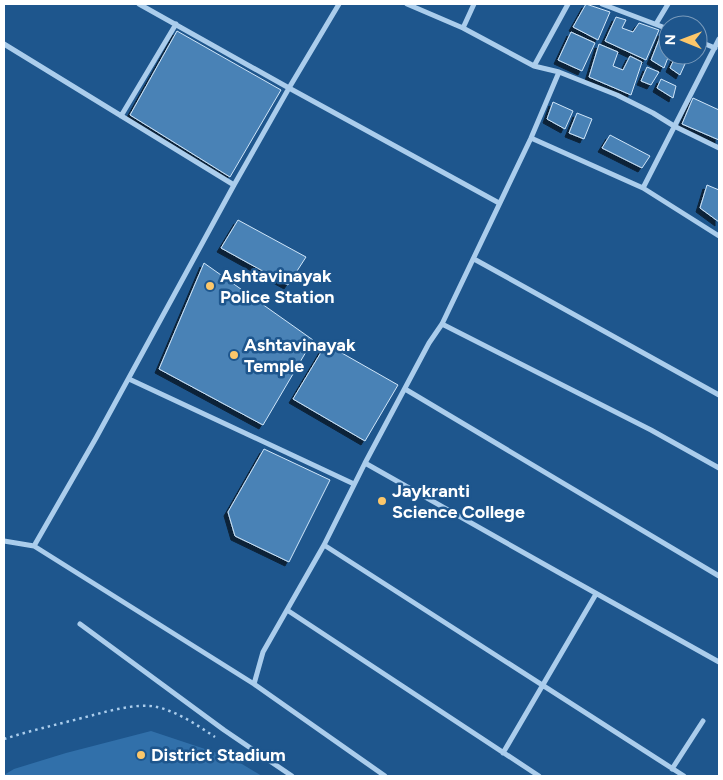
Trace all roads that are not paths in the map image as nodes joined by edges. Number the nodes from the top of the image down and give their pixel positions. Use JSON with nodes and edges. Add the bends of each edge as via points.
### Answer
{"nodes":[{"id":1,"x":139,"y":4,"type":"edge"},
{"id":2,"x":339,"y":4,"type":"edge"},
{"id":3,"x":407,"y":4,"type":"edge"},
{"id":4,"x":474,"y":4,"type":"edge"},
{"id":5,"x":568,"y":4,"type":"edge"},
{"id":6,"x":602,"y":4,"type":"edge"},
{"id":7,"x":668,"y":4,"type":"edge"},
{"id":8,"x":176,"y":24,"type":"junction"},
{"id":9,"x":656,"y":24,"type":"joint"},
{"id":10,"x":463,"y":28,"type":"junction"},
{"id":11,"x":719,"y":39,"type":"edge"},
{"id":12,"x":4,"y":44,"type":"edge"},
{"id":13,"x":708,"y":45,"type":"edge"},
{"id":14,"x":715,"y":48,"type":"junction"},
{"id":15,"x":534,"y":66,"type":"junction"},
{"id":16,"x":559,"y":72,"type":"junction"},
{"id":17,"x":289,"y":88,"type":"junction"},
{"id":18,"x":121,"y":116,"type":"junction"},
{"id":19,"x":674,"y":126,"type":"junction"},
{"id":20,"x":531,"y":138,"type":"junction"},
{"id":21,"x":719,"y":148,"type":"edge"},
{"id":22,"x":234,"y":186,"type":"junction"},
{"id":23,"x":643,"y":188,"type":"junction"},
{"id":24,"x":500,"y":203,"type":"junction"},
{"id":25,"x":719,"y":236,"type":"edge"},
{"id":26,"x":474,"y":259,"type":"junction"},
{"id":27,"x":442,"y":324,"type":"junction"},
{"id":28,"x":129,"y":379,"type":"junction"},
{"id":29,"x":405,"y":388,"type":"junction"},
{"id":30,"x":719,"y":395,"type":"edge"},
{"id":31,"x":365,"y":463,"type":"junction"},
{"id":32,"x":719,"y":468,"type":"edge"},
{"id":33,"x":354,"y":484,"type":"junction"},
{"id":34,"x":4,"y":541,"type":"edge"},
{"id":35,"x":324,"y":545,"type":"junction"},
{"id":36,"x":34,"y":546,"type":"junction"},
{"id":37,"x":719,"y":576,"type":"edge"},
{"id":38,"x":596,"y":594,"type":"junction"},
{"id":39,"x":287,"y":610,"type":"junction"},
{"id":40,"x":80,"y":624,"type":"dead end"},
{"id":41,"x":719,"y":662,"type":"edge"},
{"id":42,"x":254,"y":684,"type":"junction"},
{"id":43,"x":543,"y":686,"type":"junction"},
{"id":44,"x":703,"y":721,"type":"dead end"},
{"id":45,"x":503,"y":753,"type":"junction"},
{"id":46,"x":672,"y":768,"type":"junction"},
{"id":47,"x":292,"y":776,"type":"edge"},
{"id":48,"x":385,"y":776,"type":"edge"},
{"id":49,"x":539,"y":776,"type":"edge"},
{"id":50,"x":684,"y":776,"type":"edge"}],
"edges":[{"from":1,"to":8,"type":"street"},
{"from":2,"to":17,"type":"street"},
{"from":3,"to":10,"type":"street"},
{"from":4,"to":10,"type":"street"},
{"from":5,"to":15,"type":"street"},
{"from":6,"to":9,"type":"street"},
{"from":7,"to":9,"type":"street"},
{"from":8,"to":17,"type":"street"},
{"from":8,"to":18,"type":"street"},
{"from":10,"to":15,"type":"street"},
{"from":11,"to":14,"type":"street"},
{"from":12,"to":18,"type":"street"},
{"from":13,"to":14,"type":"street"},
{"from":14,"to":19,"type":"street"},
{"from":15,"to":16,"type":"street"},
{"from":16,"to":19,"type":"street","via":[[617,95]]},
{"from":16,"to":20,"type":"street"},
{"from":17,"to":22,"type":"street"},
{"from":17,"to":24,"type":"street"},
{"from":18,"to":22,"type":"street"},
{"from":19,"to":21,"type":"street"},
{"from":19,"to":23,"type":"street"},
{"from":20,"to":23,"type":"street"},
{"from":20,"to":24,"type":"street"},
{"from":22,"to":28,"type":"street"},
{"from":23,"to":25,"type":"street"},
{"from":24,"to":26,"type":"street"},
{"from":26,"to":27,"type":"street"},
{"from":26,"to":30,"type":"street"},
{"from":27,"to":29,"type":"street"},
{"from":27,"to":32,"type":"street"},
{"from":28,"to":33,"type":"street"},
{"from":28,"to":36,"type":"street"},
{"from":29,"to":31,"type":"street"},
{"from":29,"to":37,"type":"street"},
{"from":31,"to":33,"type":"street"},
{"from":31,"to":38,"type":"street"},
{"from":33,"to":35,"type":"street"},
{"from":34,"to":36,"type":"street"},
{"from":35,"to":39,"type":"street"},
{"from":35,"to":43,"type":"street"},
{"from":36,"to":42,"type":"street"},
{"from":38,"to":41,"type":"street"},
{"from":38,"to":43,"type":"street"},
{"from":39,"to":42,"type":"street","via":[[263,652]]},
{"from":39,"to":45,"type":"street"},
{"from":40,"to":47,"type":"street"},
{"from":42,"to":48,"type":"street"},
{"from":43,"to":45,"type":"street"},
{"from":43,"to":46,"type":"street"},
{"from":44,"to":46,"type":"street"},
{"from":45,"to":49,"type":"street"},
{"from":46,"to":50,"type":"street"}]}
